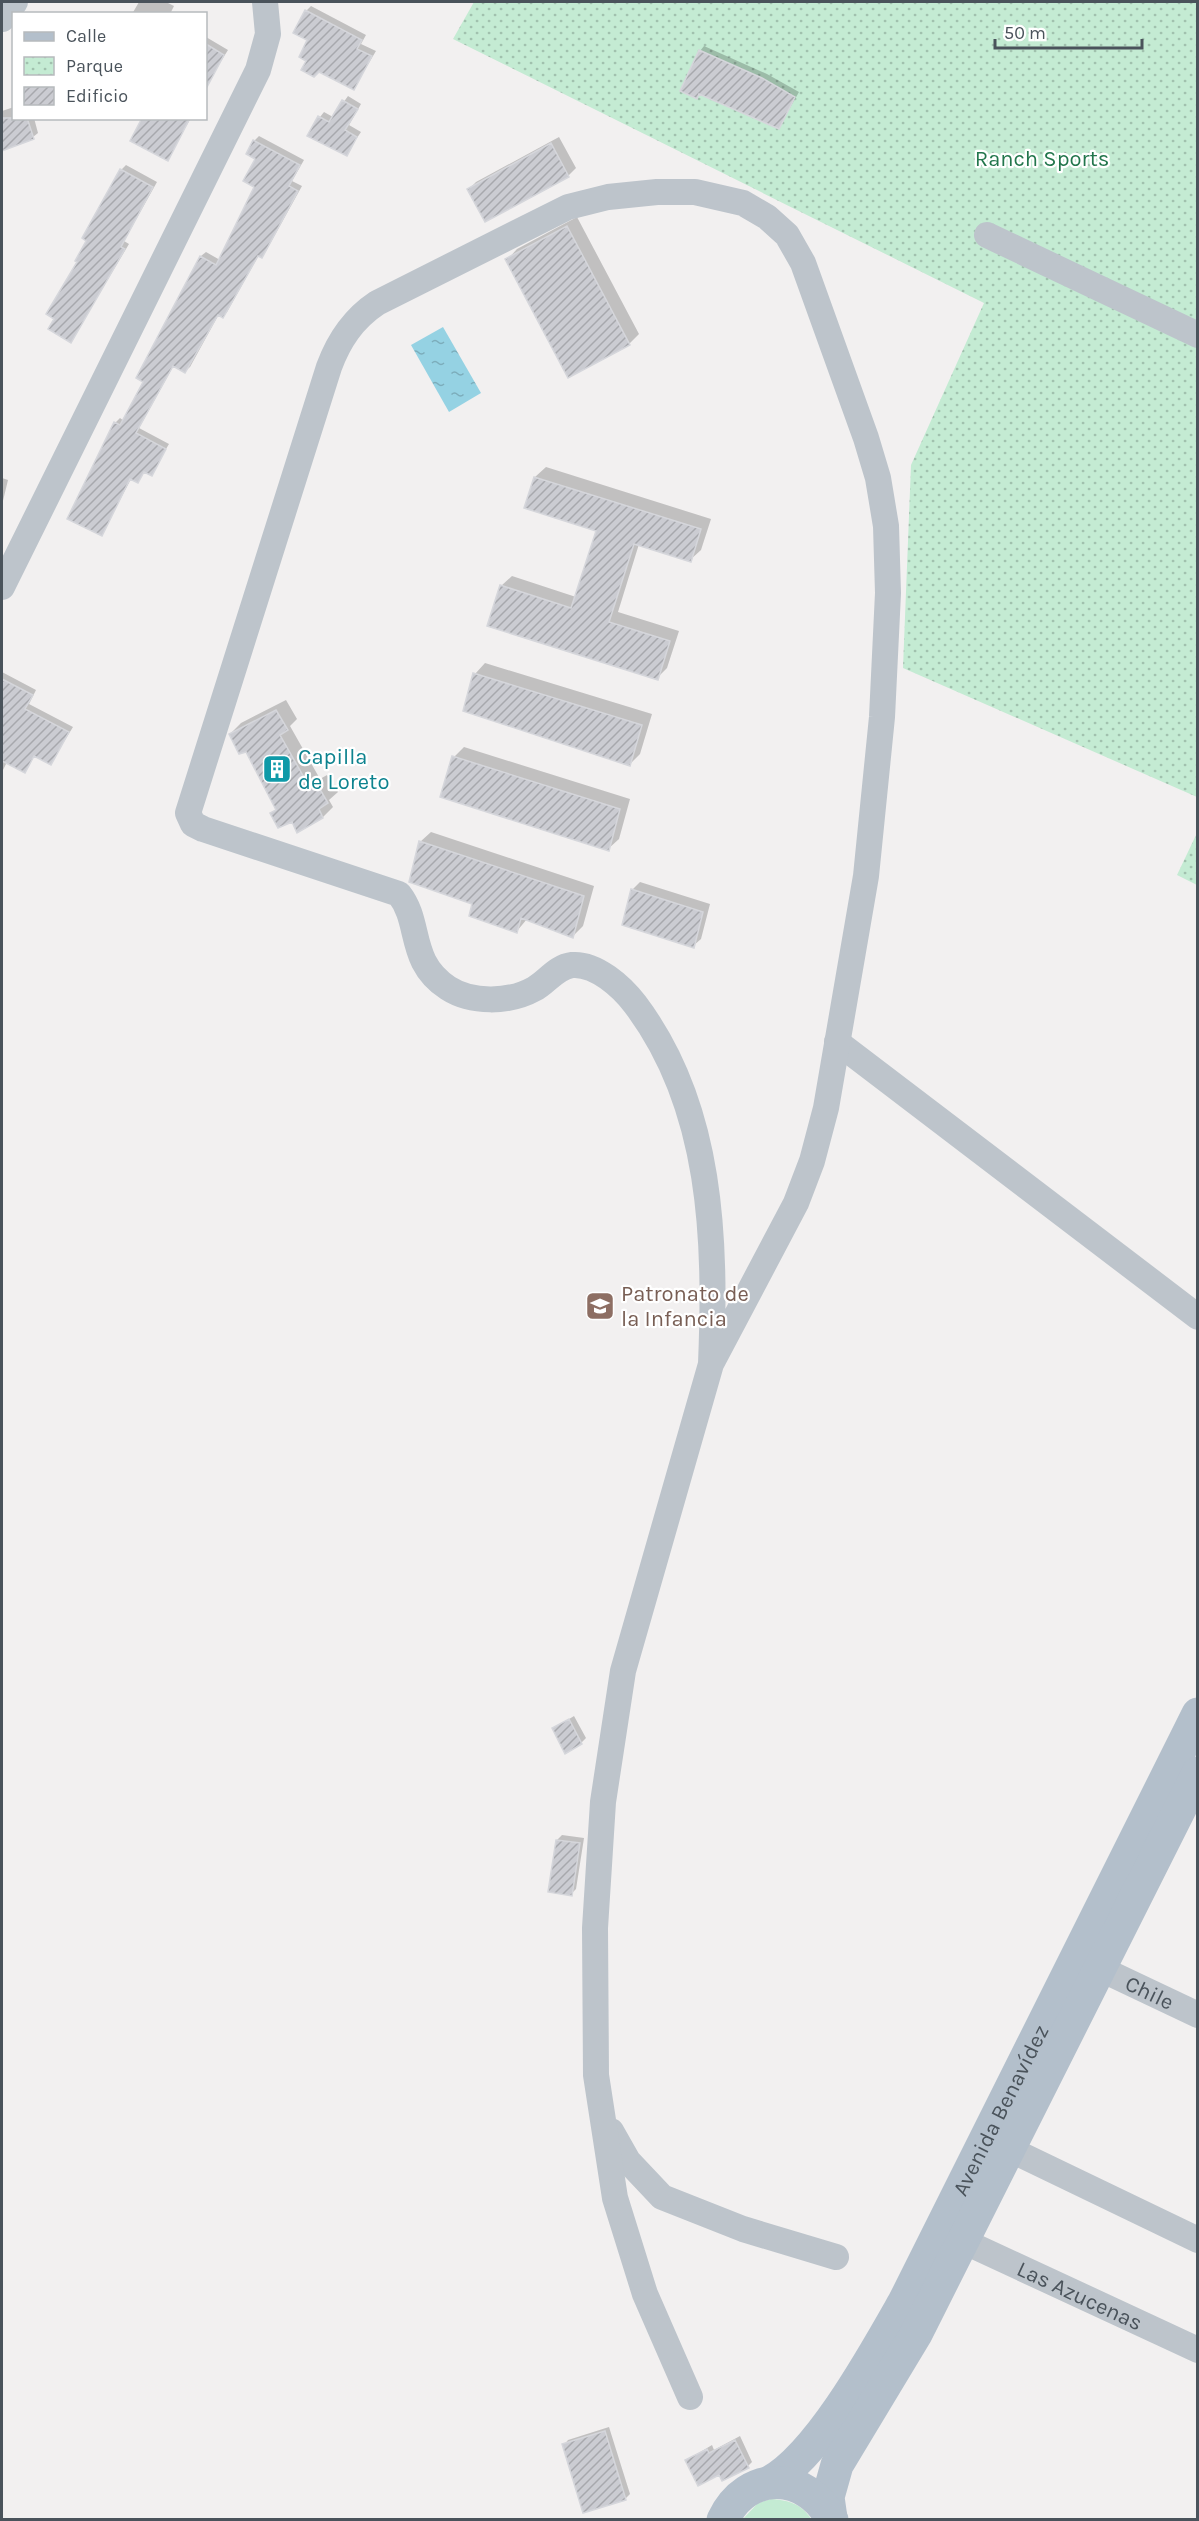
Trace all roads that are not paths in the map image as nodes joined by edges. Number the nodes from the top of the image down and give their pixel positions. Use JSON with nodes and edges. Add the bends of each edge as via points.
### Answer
{"nodes":[{"id":1,"x":15,"y":2,"type":"edge"},
{"id":2,"x":265,"y":2,"type":"edge"},
{"id":3,"x":2,"y":19,"type":"edge"},
{"id":4,"x":987,"y":235,"type":"dead end"},
{"id":5,"x":1197,"y":335,"type":"edge"},
{"id":6,"x":4,"y":574,"type":"edge"},
{"id":7,"x":837,"y":1042,"type":"junction"},
{"id":8,"x":1197,"y":1317,"type":"edge"},
{"id":9,"x":711,"y":1364,"type":"junction"},
{"id":10,"x":1197,"y":1714,"type":"edge"},
{"id":11,"x":1197,"y":1773,"type":"edge"},
{"id":12,"x":1101,"y":1969,"type":"junction"},
{"id":13,"x":1197,"y":2015,"type":"edge"},
{"id":14,"x":602,"y":2109,"type":"junction"},
{"id":15,"x":1010,"y":2149,"type":"junction"},
{"id":16,"x":1197,"y":2240,"type":"edge"},
{"id":17,"x":963,"y":2241,"type":"junction"},
{"id":18,"x":836,"y":2257,"type":"dead end"},
{"id":19,"x":1197,"y":2350,"type":"edge"},
{"id":20,"x":690,"y":2397,"type":"dead end"},
{"id":21,"x":770,"y":2482,"type":"junction"},
{"id":22,"x":722,"y":2519,"type":"edge"},
{"id":23,"x":832,"y":2519,"type":"edge"}],
"edges":[{"from":1,"to":3,"type":"street"},
{"from":2,"to":6,"type":"street","via":[[268,34],[258,70]]},
{"from":4,"to":5,"type":"street"},
{"from":7,"to":8,"type":"street"},
{"from":7,"to":9,"type":"street","via":[[826,1108],[796,1203]]},
{"from":7,"to":9,"type":"street","via":[[866,876],[882,717],[887,615],[886,526],[866,438],[803,262],[787,234],[767,217],[742,203],[695,192],[618,196],[568,207],[377,303],[363,313],[337,346],[188,813],[193,824],[203,829],[399,894],[407,904],[414,939],[425,965],[445,987],[463,997],[493,1000],[512,996],[534,989],[556,971],[572,965],[596,970],[624,990],[659,1041],[692,1118],[702,1158],[714,1293]]},
{"from":9,"to":14,"type":"street","via":[[623,1671],[603,1802],[595,1928],[596,2076]]},
{"from":10,"to":21,"type":"main road","name":"Avenida Benavídez","via":[[904,2302],[875,2354],[803,2457]]},
{"from":11,"to":12,"type":"main road","name":"Avenida Benavídez"},
{"from":12,"to":13,"type":"street","name":"Chile"},
{"from":12,"to":15,"type":"main road","name":"Avenida Benavídez"},
{"from":14,"to":18,"type":"street","via":[[628,2161],[662,2197],[743,2229]]},
{"from":14,"to":20,"type":"street","via":[[615,2198],[645,2294]]},
{"from":15,"to":16,"type":"street"},
{"from":15,"to":17,"type":"main road","name":"Avenida Benavídez"},
{"from":17,"to":19,"type":"street","name":"Las Azucenas"},
{"from":17,"to":23,"type":"main road","name":"Avenida Benavídez","via":[[916,2334],[837,2465],[828,2497]]},
{"from":21,"to":22,"type":"main road","name":"Avenida Benavídez","via":[[741,2494]]},
{"from":21,"to":23,"type":"main road","via":[[789,2483],[807,2490]]}]}
